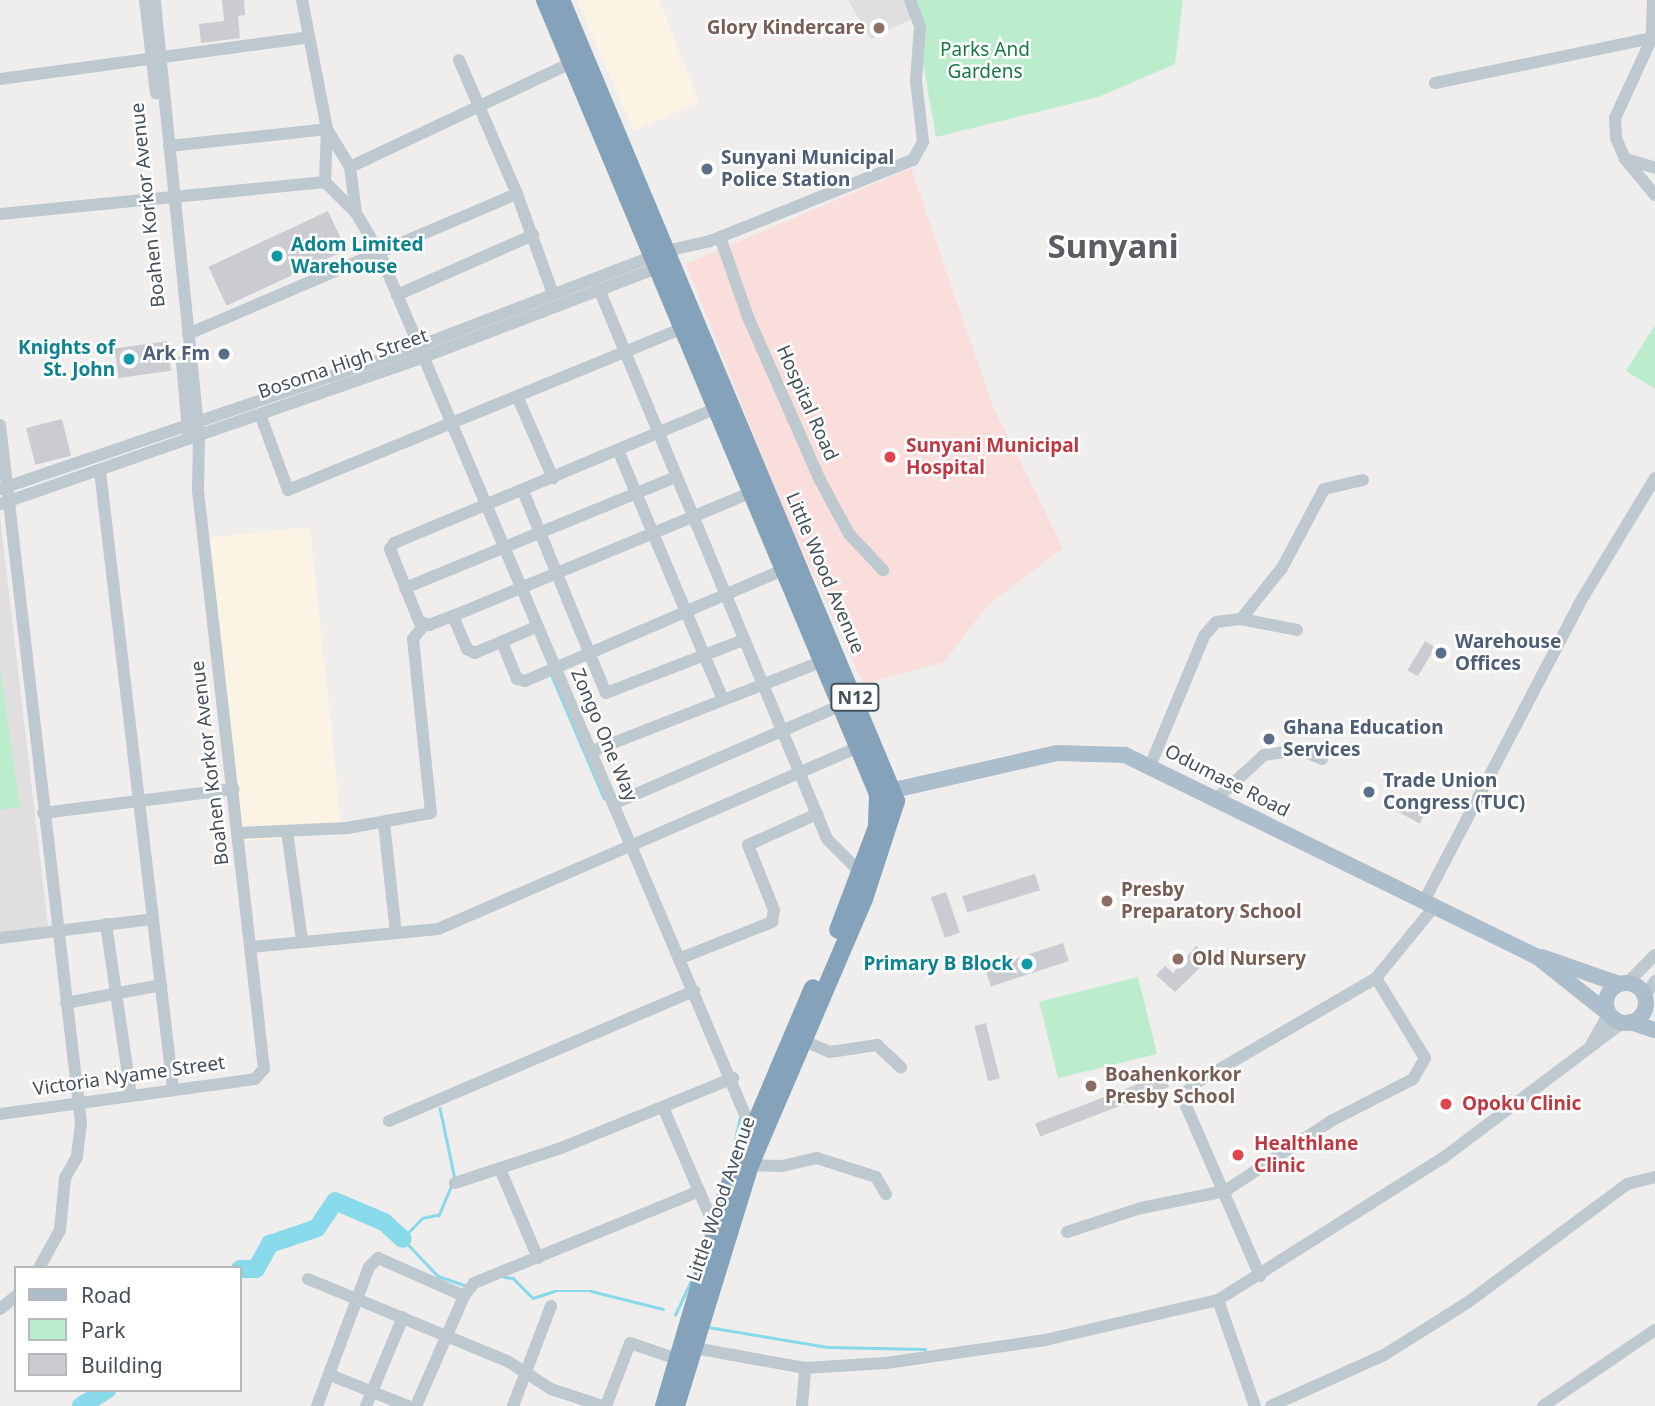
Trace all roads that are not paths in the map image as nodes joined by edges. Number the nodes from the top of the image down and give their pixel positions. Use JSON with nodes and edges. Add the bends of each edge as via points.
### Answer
{"nodes":[{"id":1,"x":145,"y":0,"type":"edge"},
{"id":2,"x":155,"y":0,"type":"edge"},
{"id":3,"x":302,"y":0,"type":"edge"},
{"id":4,"x":545,"y":0,"type":"edge"},
{"id":5,"x":561,"y":0,"type":"edge"},
{"id":6,"x":910,"y":0,"type":"edge"},
{"id":7,"x":1653,"y":0,"type":"edge"},
{"id":8,"x":309,"y":37,"type":"junction"},
{"id":9,"x":1652,"y":38,"type":"junction"},
{"id":10,"x":156,"y":58,"type":"junction"},
{"id":11,"x":578,"y":59,"type":"junction"},
{"id":12,"x":459,"y":60,"type":"dead end"},
{"id":13,"x":0,"y":79,"type":"edge"},
{"id":14,"x":1435,"y":83,"type":"dead end"},
{"id":15,"x":478,"y":105,"type":"junction"},
{"id":16,"x":327,"y":129,"type":"junction"},
{"id":17,"x":169,"y":146,"type":"junction"},
{"id":18,"x":1625,"y":159,"type":"junction"},
{"id":19,"x":349,"y":167,"type":"junction"},
{"id":20,"x":1655,"y":168,"type":"edge"},
{"id":21,"x":325,"y":182,"type":"junction"},
{"id":22,"x":517,"y":194,"type":"junction"},
{"id":23,"x":1655,"y":195,"type":"edge"},
{"id":24,"x":170,"y":196,"type":"junction"},
{"id":25,"x":356,"y":213,"type":"junction"},
{"id":26,"x":0,"y":214,"type":"edge"},
{"id":27,"x":533,"y":235,"type":"junction"},
{"id":28,"x":720,"y":237,"type":"junction"},
{"id":29,"x":379,"y":252,"type":"junction"},
{"id":30,"x":662,"y":260,"type":"junction"},
{"id":31,"x":599,"y":289,"type":"junction"},
{"id":32,"x":553,"y":294,"type":"junction"},
{"id":33,"x":397,"y":295,"type":"junction"},
{"id":34,"x":685,"y":327,"type":"junction"},
{"id":35,"x":188,"y":334,"type":"junction"},
{"id":36,"x":624,"y":351,"type":"junction"},
{"id":37,"x":422,"y":352,"type":"junction"},
{"id":38,"x":517,"y":396,"type":"junction"},
{"id":39,"x":717,"y":408,"type":"junction"},
{"id":40,"x":260,"y":414,"type":"junction"},
{"id":41,"x":451,"y":424,"type":"junction"},
{"id":42,"x":732,"y":424,"type":"junction"},
{"id":43,"x":0,"y":425,"type":"edge"},
{"id":44,"x":657,"y":433,"type":"junction"},
{"id":45,"x":194,"y":434,"type":"junction"},
{"id":46,"x":618,"y":450,"type":"junction"},
{"id":47,"x":745,"y":453,"type":"junction"},
{"id":48,"x":100,"y":471,"type":"junction"},
{"id":49,"x":675,"y":477,"type":"junction"},
{"id":50,"x":553,"y":478,"type":"junction"},
{"id":51,"x":1655,"y":478,"type":"edge"},
{"id":52,"x":1363,"y":480,"type":"dead end"},
{"id":53,"x":4,"y":488,"type":"edge"},
{"id":54,"x":523,"y":491,"type":"junction"},
{"id":55,"x":635,"y":492,"type":"junction"},
{"id":56,"x":753,"y":492,"type":"junction"},
{"id":57,"x":4,"y":503,"type":"edge"},
{"id":58,"x":486,"y":507,"type":"junction"},
{"id":59,"x":691,"y":516,"type":"junction"},
{"id":60,"x":539,"y":531,"type":"junction"},
{"id":61,"x":653,"y":533,"type":"junction"},
{"id":62,"x":503,"y":548,"type":"junction"},
{"id":63,"x":785,"y":569,"type":"junction"},
{"id":64,"x":883,"y":570,"type":"dead end"},
{"id":65,"x":556,"y":575,"type":"junction"},
{"id":66,"x":405,"y":588,"type":"junction"},
{"id":67,"x":520,"y":590,"type":"junction"},
{"id":68,"x":724,"y":596,"type":"junction"},
{"id":69,"x":687,"y":611,"type":"junction"},
{"id":70,"x":453,"y":616,"type":"junction"},
{"id":71,"x":1241,"y":619,"type":"junction"},
{"id":72,"x":423,"y":626,"type":"junction"},
{"id":73,"x":536,"y":627,"type":"junction"},
{"id":74,"x":1297,"y":630,"type":"dead end"},
{"id":75,"x":743,"y":640,"type":"junction"},
{"id":76,"x":502,"y":642,"type":"junction"},
{"id":77,"x":589,"y":653,"type":"junction"},
{"id":78,"x":705,"y":655,"type":"junction"},
{"id":79,"x":823,"y":661,"type":"junction"},
{"id":80,"x":554,"y":668,"type":"junction"},
{"id":81,"x":762,"y":684,"type":"junction"},
{"id":82,"x":723,"y":700,"type":"junction"},
{"id":83,"x":842,"y":705,"type":"junction"},
{"id":84,"x":782,"y":730,"type":"junction"},
{"id":85,"x":860,"y":746,"type":"junction"},
{"id":86,"x":590,"y":752,"type":"junction"},
{"id":87,"x":1322,"y":759,"type":"dead end"},
{"id":88,"x":1150,"y":766,"type":"junction"},
{"id":89,"x":800,"y":771,"type":"junction"},
{"id":90,"x":233,"y":789,"type":"junction"},
{"id":91,"x":886,"y":792,"type":"junction"},
{"id":92,"x":1216,"y":799,"type":"junction"},
{"id":93,"x":140,"y":800,"type":"junction"},
{"id":94,"x":613,"y":804,"type":"junction"},
{"id":95,"x":43,"y":813,"type":"junction"},
{"id":96,"x":817,"y":814,"type":"junction"},
{"id":97,"x":384,"y":823,"type":"junction"},
{"id":98,"x":287,"y":831,"type":"junction"},
{"id":99,"x":238,"y":833,"type":"junction"},
{"id":100,"x":631,"y":845,"type":"junction"},
{"id":101,"x":860,"y":872,"type":"junction"},
{"id":102,"x":1428,"y":905,"type":"junction"},
{"id":103,"x":152,"y":919,"type":"junction"},
{"id":104,"x":106,"y":924,"type":"junction"},
{"id":105,"x":56,"y":930,"type":"junction"},
{"id":106,"x":396,"y":933,"type":"junction"},
{"id":107,"x":0,"y":938,"type":"edge"},
{"id":108,"x":302,"y":941,"type":"junction"},
{"id":109,"x":252,"y":947,"type":"junction"},
{"id":110,"x":1655,"y":955,"type":"edge"},
{"id":111,"x":1536,"y":956,"type":"junction"},
{"id":112,"x":681,"y":958,"type":"junction"},
{"id":113,"x":1376,"y":978,"type":"junction"},
{"id":114,"x":1655,"y":981,"type":"edge"},
{"id":115,"x":1623,"y":984,"type":"junction"},
{"id":116,"x":160,"y":985,"type":"junction"},
{"id":117,"x":694,"y":991,"type":"junction"},
{"id":118,"x":117,"y":994,"type":"junction"},
{"id":119,"x":1648,"y":1000,"type":"edge"},
{"id":120,"x":66,"y":1003,"type":"junction"},
{"id":121,"x":1617,"y":1018,"type":"junction"},
{"id":122,"x":1655,"y":1030,"type":"edge"},
{"id":123,"x":804,"y":1041,"type":"junction"},
{"id":124,"x":901,"y":1067,"type":"dead end"},
{"id":125,"x":261,"y":1074,"type":"joint"},
{"id":126,"x":733,"y":1078,"type":"junction"},
{"id":127,"x":173,"y":1089,"type":"junction"},
{"id":128,"x":131,"y":1095,"type":"junction"},
{"id":129,"x":78,"y":1102,"type":"junction"},
{"id":130,"x":663,"y":1107,"type":"junction"},
{"id":131,"x":0,"y":1114,"type":"edge"},
{"id":132,"x":389,"y":1121,"type":"dead end"},
{"id":133,"x":751,"y":1129,"type":"junction"},
{"id":134,"x":750,"y":1165,"type":"junction"},
{"id":135,"x":500,"y":1169,"type":"junction"},
{"id":136,"x":1655,"y":1177,"type":"edge"},
{"id":137,"x":456,"y":1183,"type":"dead end"},
{"id":138,"x":699,"y":1191,"type":"junction"},
{"id":139,"x":1225,"y":1191,"type":"junction"},
{"id":140,"x":886,"y":1194,"type":"dead end"},
{"id":141,"x":716,"y":1231,"type":"junction"},
{"id":142,"x":1067,"y":1232,"type":"dead end"},
{"id":143,"x":538,"y":1258,"type":"junction"},
{"id":144,"x":40,"y":1266,"type":"edge"},
{"id":145,"x":1260,"y":1276,"type":"junction"},
{"id":146,"x":307,"y":1279,"type":"dead end"},
{"id":147,"x":467,"y":1291,"type":"junction"},
{"id":148,"x":357,"y":1297,"type":"junction"},
{"id":149,"x":14,"y":1298,"type":"edge"},
{"id":150,"x":1218,"y":1300,"type":"junction"},
{"id":151,"x":551,"y":1306,"type":"dead end"},
{"id":152,"x":0,"y":1310,"type":"edge"},
{"id":153,"x":403,"y":1317,"type":"junction"},
{"id":154,"x":1655,"y":1330,"type":"edge"},
{"id":155,"x":446,"y":1336,"type":"junction"},
{"id":156,"x":694,"y":1348,"type":"junction"},
{"id":157,"x":677,"y":1359,"type":"junction"},
{"id":158,"x":805,"y":1368,"type":"junction"},
{"id":159,"x":330,"y":1375,"type":"junction"},
{"id":160,"x":527,"y":1377,"type":"junction"},
{"id":161,"x":374,"y":1393,"type":"junction"},
{"id":162,"x":317,"y":1406,"type":"edge"},
{"id":163,"x":366,"y":1406,"type":"edge"},
{"id":164,"x":408,"y":1406,"type":"edge"},
{"id":165,"x":416,"y":1406,"type":"edge"},
{"id":166,"x":513,"y":1406,"type":"edge"},
{"id":167,"x":605,"y":1406,"type":"edge"},
{"id":168,"x":664,"y":1406,"type":"edge"},
{"id":169,"x":676,"y":1406,"type":"edge"},
{"id":170,"x":802,"y":1406,"type":"edge"},
{"id":171,"x":1255,"y":1406,"type":"edge"},
{"id":172,"x":1271,"y":1406,"type":"edge"},
{"id":173,"x":1543,"y":1406,"type":"edge"}],
"edges":[{"from":1,"to":10,"type":"street","name":"Boahen Korkor Avenue"},
{"from":2,"to":10,"type":"street","name":"Boahen Korkor Avenue"},
{"from":3,"to":8,"type":"street"},
{"from":4,"to":11,"type":"highway","name":"Little Wood Avenue","number":"N12"},
{"from":5,"to":11,"type":"highway","name":"Little Wood Avenue","number":"N12"},
{"from":6,"to":28,"type":"street","name":"Bosoma High Street","via":[[919,26],[916,81],[923,142],[918,153]]},
{"from":7,"to":9,"type":"street"},
{"from":8,"to":10,"type":"street"},
{"from":8,"to":16,"type":"street"},
{"from":9,"to":14,"type":"street"},
{"from":9,"to":18,"type":"street","via":[[1615,118],[1616,138]]},
{"from":10,"to":13,"type":"street"},
{"from":10,"to":17,"type":"street","name":"Boahen Korkor Avenue"},
{"from":10,"to":24,"type":"street","name":"Boahen Korkor Avenue"},
{"from":11,"to":15,"type":"street"},
{"from":11,"to":30,"type":"highway","name":"Little Wood Avenue","number":"N12"},
{"from":12,"to":15,"type":"street"},
{"from":15,"to":19,"type":"street"},
{"from":15,"to":22,"type":"street"},
{"from":16,"to":17,"type":"street"},
{"from":16,"to":19,"type":"street"},
{"from":16,"to":21,"type":"street"},
{"from":17,"to":24,"type":"street","name":"Boahen Korkor Avenue"},
{"from":18,"to":20,"type":"street"},
{"from":18,"to":23,"type":"street"},
{"from":19,"to":25,"type":"street"},
{"from":21,"to":24,"type":"street"},
{"from":21,"to":25,"type":"street"},
{"from":22,"to":27,"type":"street"},
{"from":22,"to":29,"type":"street"},
{"from":24,"to":26,"type":"street"},
{"from":24,"to":35,"type":"street","name":"Boahen Korkor Avenue"},
{"from":24,"to":45,"type":"street","name":"Boahen Korkor Avenue"},
{"from":25,"to":29,"type":"street","name":"Zongo One Way"},
{"from":27,"to":32,"type":"street"},
{"from":27,"to":33,"type":"street"},
{"from":28,"to":30,"type":"street","name":"Bosoma High Street"},
{"from":28,"to":64,"type":"street","name":"Hospital Road","via":[[748,317],[820,480],[849,534]]},
{"from":29,"to":33,"type":"street","name":"Zongo One Way"},
{"from":29,"to":35,"type":"street"},
{"from":30,"to":31,"type":"street","name":"Bosoma High Street"},
{"from":30,"to":32,"type":"street","name":"Bosoma High Street"},
{"from":30,"to":34,"type":"highway","name":"Little Wood Avenue","number":"N12"},
{"from":30,"to":42,"type":"highway","name":"Little Wood Avenue","number":"N12"},
{"from":31,"to":36,"type":"street"},
{"from":31,"to":37,"type":"street","name":"Bosoma High Street"},
{"from":32,"to":37,"type":"street","name":"Bosoma High Street"},
{"from":33,"to":37,"type":"street","name":"Zongo One Way"},
{"from":34,"to":36,"type":"street"},
{"from":34,"to":39,"type":"highway","name":"Little Wood Avenue","number":"N12"},
{"from":35,"to":45,"type":"street","name":"Boahen Korkor Avenue"},
{"from":36,"to":38,"type":"street"},
{"from":36,"to":44,"type":"street"},
{"from":37,"to":40,"type":"street","name":"Bosoma High Street"},
{"from":37,"to":41,"type":"street","name":"Zongo One Way"},
{"from":37,"to":45,"type":"street","name":"Bosoma High Street"},
{"from":38,"to":41,"type":"street"},
{"from":38,"to":50,"type":"street"},
{"from":39,"to":42,"type":"highway","name":"Little Wood Avenue","number":"N12"},
{"from":39,"to":44,"type":"street"},
{"from":40,"to":41,"type":"street","via":[[288,489]]},
{"from":40,"to":45,"type":"street","name":"Bosoma High Street"},
{"from":41,"to":58,"type":"street","name":"Zongo One Way"},
{"from":42,"to":47,"type":"highway","name":"Little Wood Avenue","number":"N12"},
{"from":43,"to":53,"type":"street"},
{"from":44,"to":46,"type":"street"},
{"from":44,"to":49,"type":"street"},
{"from":45,"to":48,"type":"street","name":"Bosoma High Street"},
{"from":45,"to":53,"type":"street","name":"Bosoma High Street"},
{"from":45,"to":90,"type":"street","name":"Boahen Korkor Avenue"},
{"from":46,"to":50,"type":"street"},
{"from":46,"to":55,"type":"street"},
{"from":47,"to":56,"type":"highway","name":"Little Wood Avenue","number":"N12"},
{"from":47,"to":91,"type":"highway","name":"Little Wood Avenue","number":"N12"},
{"from":48,"to":57,"type":"street","name":"Bosoma High Street"},
{"from":48,"to":93,"type":"street"},
{"from":49,"to":55,"type":"street"},
{"from":49,"to":59,"type":"street"},
{"from":50,"to":54,"type":"street"},
{"from":51,"to":102,"type":"street","via":[[1579,604]]},
{"from":52,"to":71,"type":"street","via":[[1324,489],[1282,568]]},
{"from":53,"to":57,"type":"street"},
{"from":54,"to":58,"type":"street"},
{"from":54,"to":60,"type":"street"},
{"from":55,"to":60,"type":"street"},
{"from":55,"to":61,"type":"street"},
{"from":56,"to":59,"type":"street"},
{"from":56,"to":63,"type":"highway","name":"Little Wood Avenue","number":"N12"},
{"from":57,"to":95,"type":"street"},
{"from":58,"to":62,"type":"street","name":"Zongo One Way"},
{"from":58,"to":66,"type":"street","via":[[394,543],[390,549]]},
{"from":59,"to":61,"type":"street"},
{"from":59,"to":68,"type":"street"},
{"from":60,"to":62,"type":"street"},
{"from":60,"to":65,"type":"street"},
{"from":61,"to":65,"type":"street"},
{"from":61,"to":69,"type":"street"},
{"from":62,"to":66,"type":"street"},
{"from":62,"to":67,"type":"street","name":"Zongo One Way"},
{"from":63,"to":68,"type":"street"},
{"from":63,"to":79,"type":"highway","name":"Little Wood Avenue","number":"N12"},
{"from":65,"to":67,"type":"street"},
{"from":65,"to":77,"type":"street"},
{"from":66,"to":72,"type":"street"},
{"from":67,"to":70,"type":"street"},
{"from":67,"to":73,"type":"street","name":"Zongo One Way"},
{"from":68,"to":69,"type":"street"},
{"from":68,"to":75,"type":"street"},
{"from":69,"to":77,"type":"street"},
{"from":69,"to":78,"type":"street"},
{"from":70,"to":72,"type":"street"},
{"from":70,"to":76,"type":"street","via":[[470,653]]},
{"from":71,"to":74,"type":"street"},
{"from":71,"to":88,"type":"street","via":[[1216,622],[1203,636]]},
{"from":72,"to":97,"type":"street","via":[[412,639],[431,813]]},
{"from":73,"to":76,"type":"street"},
{"from":73,"to":80,"type":"street","name":"Zongo One Way"},
{"from":75,"to":78,"type":"street"},
{"from":75,"to":81,"type":"street"},
{"from":76,"to":80,"type":"street","via":[[519,682]]},
{"from":77,"to":78,"type":"street","via":[[606,693]]},
{"from":77,"to":80,"type":"street"},
{"from":78,"to":82,"type":"street"},
{"from":79,"to":81,"type":"street"},
{"from":79,"to":83,"type":"highway","name":"Little Wood Avenue","number":"N12"},
{"from":80,"to":86,"type":"street","name":"Zongo One Way"},
{"from":81,"to":82,"type":"street"},
{"from":81,"to":84,"type":"street"},
{"from":82,"to":86,"type":"street"},
{"from":83,"to":84,"type":"street"},
{"from":83,"to":85,"type":"highway","name":"Little Wood Avenue","number":"N12"},
{"from":84,"to":89,"type":"street"},
{"from":84,"to":94,"type":"street"},
{"from":85,"to":89,"type":"street"},
{"from":85,"to":91,"type":"highway","name":"Little Wood Avenue","number":"N12"},
{"from":86,"to":94,"type":"street","name":"Zongo One Way"},
{"from":87,"to":92,"type":"street","via":[[1301,750],[1264,755]]},
{"from":88,"to":91,"type":"main road","name":"Odumase Road","via":[[1105,751],[1082,751]]},
{"from":88,"to":92,"type":"main road","name":"Odumase Road"},
{"from":89,"to":96,"type":"street"},
{"from":89,"to":100,"type":"street"},
{"from":90,"to":93,"type":"street"},
{"from":90,"to":99,"type":"street","name":"Boahen Korkor Avenue"},
{"from":91,"to":101,"type":"highway","name":"Little Wood Avenue","number":"N12"},
{"from":91,"to":123,"type":"highway","name":"Little Wood Avenue","number":"N12","via":[[893,815],[864,899]]},
{"from":92,"to":102,"type":"main road","name":"Odumase Road"},
{"from":93,"to":95,"type":"street"},
{"from":93,"to":103,"type":"street"},
{"from":94,"to":100,"type":"street","name":"Zongo One Way"},
{"from":95,"to":105,"type":"street"},
{"from":96,"to":101,"type":"street","via":[[827,839]]},
{"from":96,"to":112,"type":"street","via":[[748,845],[774,909],[772,922]]},
{"from":97,"to":98,"type":"street"},
{"from":97,"to":106,"type":"street"},
{"from":98,"to":99,"type":"street"},
{"from":98,"to":108,"type":"street"},
{"from":99,"to":109,"type":"street","name":"Boahen Korkor Avenue"},
{"from":100,"to":106,"type":"street","via":[[438,929]]},
{"from":100,"to":112,"type":"street","name":"Zongo One Way"},
{"from":101,"to":133,"type":"highway","name":"Little Wood Avenue","number":"N12"},
{"from":102,"to":111,"type":"main road","name":"Odumase Road"},
{"from":102,"to":113,"type":"street"},
{"from":103,"to":104,"type":"street"},
{"from":103,"to":116,"type":"street"},
{"from":104,"to":105,"type":"street"},
{"from":104,"to":118,"type":"street"},
{"from":105,"to":107,"type":"street"},
{"from":105,"to":120,"type":"street"},
{"from":106,"to":108,"type":"street"},
{"from":108,"to":109,"type":"street"},
{"from":109,"to":125,"type":"street","name":"Boahen Korkor Avenue","via":[[264,1050]]},
{"from":110,"to":115,"type":"street"},
{"from":111,"to":115,"type":"main road","name":"Odumase Road"},
{"from":111,"to":121,"type":"main road","name":"Odumase Road"},
{"from":112,"to":117,"type":"street","name":"Zongo One Way"},
{"from":113,"to":139,"type":"street","via":[[1194,1084],[1186,1093],[1186,1106]]},
{"from":113,"to":139,"type":"street","via":[[1419,1047],[1422,1069]]},
{"from":114,"to":119,"type":"street"},
{"from":115,"to":119,"type":"main road","name":"Odumase Road"},
{"from":115,"to":121,"type":"main road","via":[[1609,993]]},
{"from":116,"to":118,"type":"street"},
{"from":116,"to":127,"type":"street"},
{"from":117,"to":126,"type":"street","name":"Zongo One Way"},
{"from":117,"to":132,"type":"street"},
{"from":118,"to":120,"type":"street"},
{"from":118,"to":128,"type":"street"},
{"from":119,"to":121,"type":"main road","via":[[1643,1014]]},
{"from":120,"to":129,"type":"street"},
{"from":121,"to":122,"type":"main road","name":"Odumase Road"},
{"from":121,"to":145,"type":"street","via":[[1592,1043],[1443,1158]]},
{"from":123,"to":124,"type":"street","via":[[830,1052],[877,1045]]},
{"from":123,"to":134,"type":"highway","name":"Little Wood Avenue","number":"N12"},
{"from":125,"to":127,"type":"street","name":"Victoria Nyame Street"},
{"from":126,"to":130,"type":"street"},
{"from":126,"to":133,"type":"street","name":"Zongo One Way"},
{"from":127,"to":128,"type":"street","name":"Victoria Nyame Street"},
{"from":128,"to":129,"type":"street","name":"Victoria Nyame Street"},
{"from":129,"to":131,"type":"street","name":"Victoria Nyame Street"},
{"from":129,"to":144,"type":"street","via":[[81,1140],[65,1178],[60,1230]]},
{"from":130,"to":135,"type":"street"},
{"from":130,"to":138,"type":"street"},
{"from":133,"to":141,"type":"highway","name":"Little Wood Avenue","number":"N12"},
{"from":134,"to":140,"type":"street","via":[[782,1167],[817,1158],[876,1177]]},
{"from":134,"to":156,"type":"highway","name":"Little Wood Avenue","number":"N12"},
{"from":135,"to":137,"type":"street"},
{"from":135,"to":143,"type":"street"},
{"from":136,"to":172,"type":"street","via":[[1627,1184],[1467,1303],[1384,1356]]},
{"from":138,"to":141,"type":"street"},
{"from":138,"to":143,"type":"street"},
{"from":139,"to":142,"type":"street","via":[[1141,1208]]},
{"from":139,"to":145,"type":"street"},
{"from":141,"to":157,"type":"highway","name":"Little Wood Avenue","number":"N12"},
{"from":143,"to":147,"type":"street"},
{"from":145,"to":150,"type":"street"},
{"from":146,"to":148,"type":"street"},
{"from":147,"to":148,"type":"street","via":[[378,1258],[369,1267]]},
{"from":147,"to":155,"type":"street"},
{"from":148,"to":153,"type":"street"},
{"from":148,"to":159,"type":"street"},
{"from":149,"to":152,"type":"street"},
{"from":150,"to":158,"type":"street","via":[[1045,1340],[886,1363]]},
{"from":150,"to":171,"type":"street"},
{"from":151,"to":160,"type":"street"},
{"from":153,"to":155,"type":"street"},
{"from":153,"to":161,"type":"street"},
{"from":154,"to":173,"type":"street"},
{"from":155,"to":160,"type":"street","via":[[509,1363]]},
{"from":155,"to":165,"type":"street"},
{"from":156,"to":158,"type":"street"},
{"from":156,"to":169,"type":"highway","name":"Little Wood Avenue","number":"N12"},
{"from":157,"to":167,"type":"street","via":[[630,1343]]},
{"from":157,"to":168,"type":"highway","name":"Little Wood Avenue","number":"N12"},
{"from":158,"to":170,"type":"street"},
{"from":159,"to":161,"type":"street"},
{"from":159,"to":162,"type":"street"},
{"from":160,"to":166,"type":"street"},
{"from":160,"to":167,"type":"street"},
{"from":161,"to":163,"type":"street"},
{"from":161,"to":164,"type":"street"}]}
